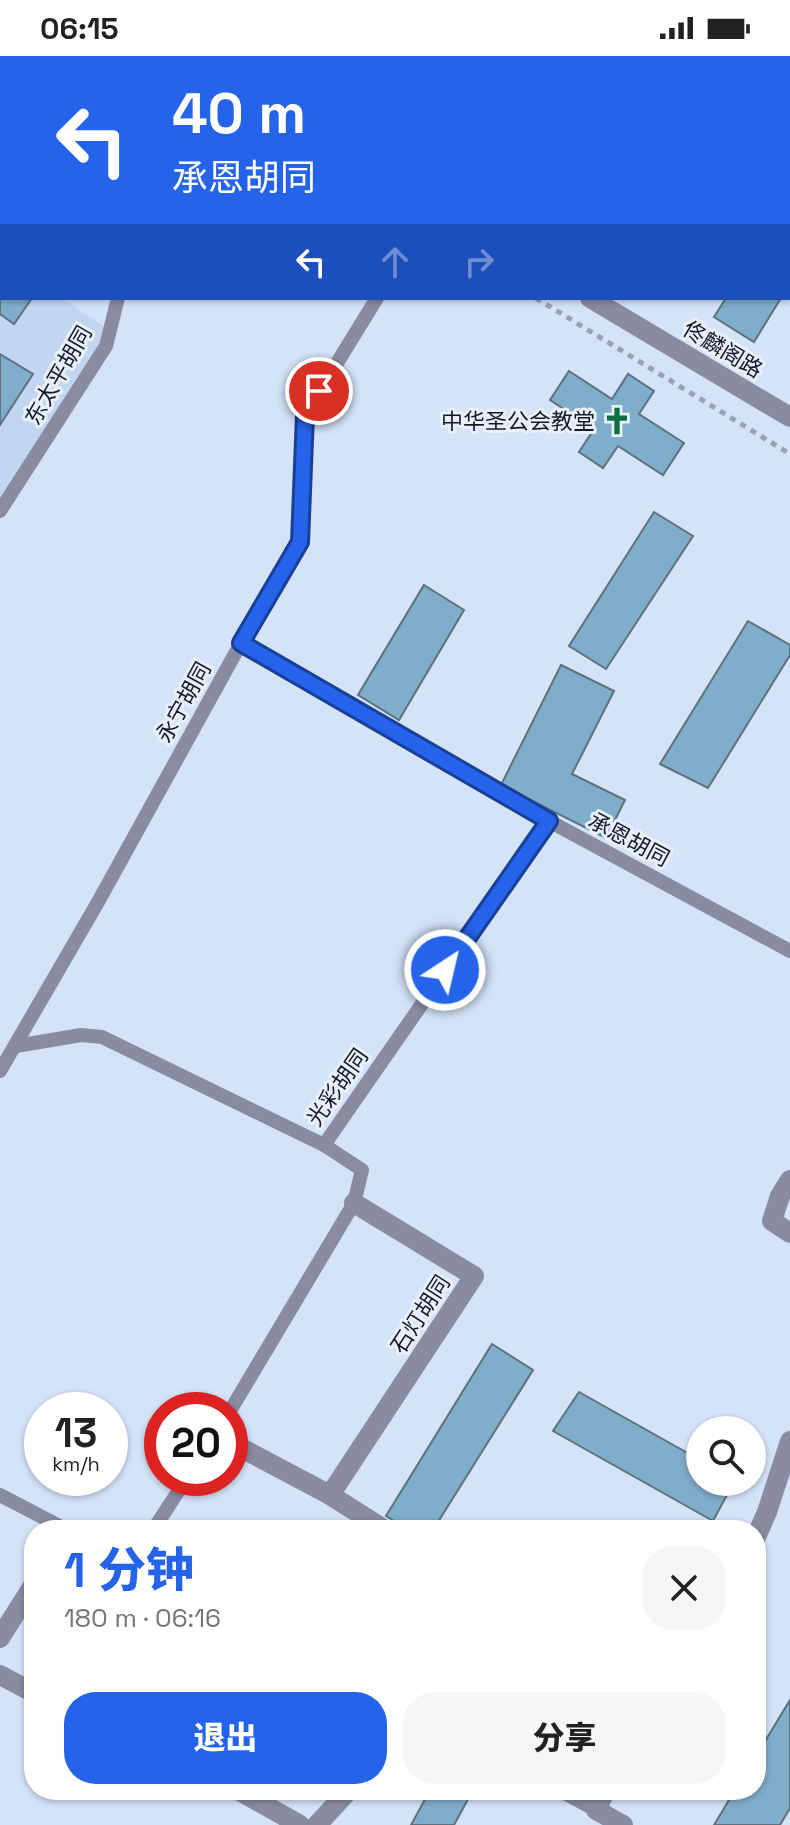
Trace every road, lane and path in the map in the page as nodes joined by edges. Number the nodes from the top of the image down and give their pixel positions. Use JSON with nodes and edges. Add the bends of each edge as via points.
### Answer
{"nodes":[{"id":1,"x":118,"y":300,"type":"edge"},
{"id":2,"x":376,"y":300,"type":"edge"},
{"id":3,"x":539,"y":300,"type":"edge"},
{"id":4,"x":593,"y":300,"type":"edge"},
{"id":5,"x":790,"y":417,"type":"edge"},
{"id":6,"x":790,"y":454,"type":"edge"},
{"id":7,"x":0,"y":511,"type":"edge"},
{"id":8,"x":241,"y":643,"type":"junction"},
{"id":9,"x":549,"y":821,"type":"junction"},
{"id":10,"x":790,"y":951,"type":"edge"},
{"id":11,"x":16,"y":1046,"type":"junction"},
{"id":12,"x":0,"y":1071,"type":"edge"},
{"id":13,"x":324,"y":1145,"type":"junction"},
{"id":14,"x":790,"y":1180,"type":"edge"},
{"id":15,"x":354,"y":1203,"type":"junction"},
{"id":16,"x":790,"y":1233,"type":"edge"},
{"id":17,"x":241,"y":1392,"type":"edge"},
{"id":18,"x":790,"y":1441,"type":"edge"},
{"id":19,"x":248,"y":1452,"type":"edge"},
{"id":20,"x":0,"y":1495,"type":"edge"},
{"id":21,"x":330,"y":1495,"type":"junction"},
{"id":22,"x":175,"y":1496,"type":"edge"},
{"id":23,"x":48,"y":1520,"type":"edge"},
{"id":24,"x":160,"y":1520,"type":"edge"},
{"id":25,"x":369,"y":1520,"type":"edge"},
{"id":26,"x":763,"y":1520,"type":"edge"},
{"id":27,"x":24,"y":1600,"type":"edge"},
{"id":28,"x":0,"y":1638,"type":"edge"},
{"id":29,"x":0,"y":1675,"type":"edge"},
{"id":30,"x":24,"y":1688,"type":"edge"},
{"id":31,"x":256,"y":1800,"type":"edge"},
{"id":32,"x":340,"y":1800,"type":"edge"},
{"id":33,"x":578,"y":1800,"type":"edge"},
{"id":34,"x":601,"y":1800,"type":"edge"},
{"id":35,"x":596,"y":1810,"type":"junction"},
{"id":36,"x":300,"y":1825,"type":"edge"},
{"id":37,"x":317,"y":1825,"type":"edge"},
{"id":38,"x":623,"y":1825,"type":"edge"}],
"edges":[{"from":1,"to":7,"type":"lane","name":"东太平胡同","via":[[106,346]]},
{"from":2,"to":8,"type":"lane","name":"永宁胡同","via":[[305,415],[300,542]]},
{"from":3,"to":6,"type":"path"},
{"from":4,"to":5,"type":"street","name":"佟麟阁路"},
{"from":8,"to":9,"type":"lane","name":"承恩胡同"},
{"from":8,"to":11,"type":"lane","name":"永宁胡同"},
{"from":9,"to":10,"type":"lane","name":"承恩胡同"},
{"from":9,"to":13,"type":"lane","name":"光彩胡同"},
{"from":11,"to":12,"type":"lane","name":"永宁胡同"},
{"from":11,"to":13,"type":"lane","name":"光彩胡同","via":[[81,1035],[102,1037]]},
{"from":13,"to":15,"type":"lane","via":[[362,1170]]},
{"from":14,"to":16,"type":"street","via":[[772,1221]]},
{"from":15,"to":17,"type":"lane"},
{"from":15,"to":21,"type":"street","name":"石灯胡同","via":[[474,1276]]},
{"from":18,"to":26,"type":"street"},
{"from":19,"to":21,"type":"street"},
{"from":20,"to":23,"type":"lane"},
{"from":21,"to":25,"type":"street"},
{"from":22,"to":24,"type":"lane"},
{"from":27,"to":28,"type":"street"},
{"from":29,"to":30,"type":"street"},
{"from":31,"to":36,"type":"street"},
{"from":32,"to":37,"type":"street"},
{"from":33,"to":35,"type":"lane"},
{"from":34,"to":35,"type":"street"},
{"from":35,"to":38,"type":"street"}]}
